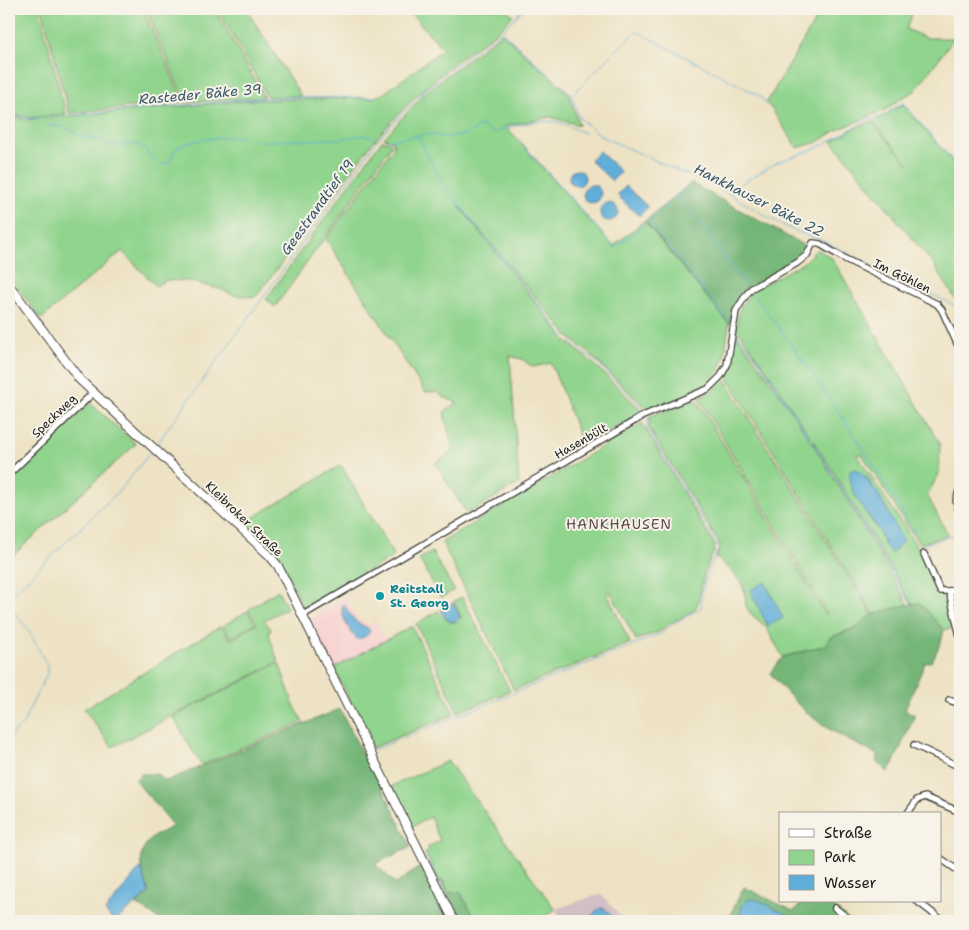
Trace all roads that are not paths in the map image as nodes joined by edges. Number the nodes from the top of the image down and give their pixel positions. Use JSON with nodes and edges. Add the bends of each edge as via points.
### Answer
{"nodes":[{"id":1,"x":813,"y":243,"type":"joint"},
{"id":2,"x":9,"y":285,"type":"edge"},
{"id":3,"x":960,"y":350,"type":"edge"},
{"id":4,"x":93,"y":394,"type":"junction"},
{"id":5,"x":9,"y":474,"type":"edge"},
{"id":6,"x":960,"y":488,"type":"edge"},
{"id":7,"x":960,"y":515,"type":"edge"},
{"id":8,"x":924,"y":554,"type":"dead end"},
{"id":9,"x":960,"y":589,"type":"edge"},
{"id":10,"x":949,"y":591,"type":"junction"},
{"id":11,"x":302,"y":615,"type":"junction"},
{"id":12,"x":960,"y":636,"type":"edge"},
{"id":13,"x":949,"y":700,"type":"dead end"},
{"id":14,"x":960,"y":704,"type":"edge"},
{"id":15,"x":914,"y":745,"type":"dead end"},
{"id":16,"x":960,"y":767,"type":"edge"},
{"id":17,"x":909,"y":812,"type":"edge"},
{"id":18,"x":960,"y":812,"type":"edge"},
{"id":19,"x":942,"y":859,"type":"edge"},
{"id":20,"x":960,"y":872,"type":"edge"},
{"id":21,"x":918,"y":902,"type":"edge"},
{"id":22,"x":835,"y":908,"type":"dead end"},
{"id":23,"x":454,"y":921,"type":"edge"},
{"id":24,"x":851,"y":921,"type":"edge"},
{"id":25,"x":943,"y":921,"type":"edge"}],
"edges":[{"from":1,"to":3,"type":"street","name":"Im Göhlen","via":[[937,304]]},
{"from":1,"to":11,"type":"street","name":"Hasenbült","via":[[807,255],[797,263],[752,288],[746,295],[736,311],[727,365],[708,389],[643,416]]},
{"from":2,"to":4,"type":"street","name":"Kleibroker Straße"},
{"from":4,"to":5,"type":"street","name":"Speckweg"},
{"from":4,"to":11,"type":"street","name":"Kleibroker Straße","via":[[269,555],[284,577]]},
{"from":6,"to":7,"type":"street","via":[[956,501]]},
{"from":8,"to":10,"type":"street","via":[[940,591]]},
{"from":9,"to":10,"type":"street"},
{"from":10,"to":12,"type":"street"},
{"from":11,"to":23,"type":"street","name":"Kleibroker Straße"},
{"from":13,"to":14,"type":"street"},
{"from":15,"to":16,"type":"street"},
{"from":17,"to":18,"type":"street","via":[[917,800],[925,797]]},
{"from":19,"to":20,"type":"street"},
{"from":21,"to":25,"type":"street"},
{"from":22,"to":24,"type":"street"}]}
